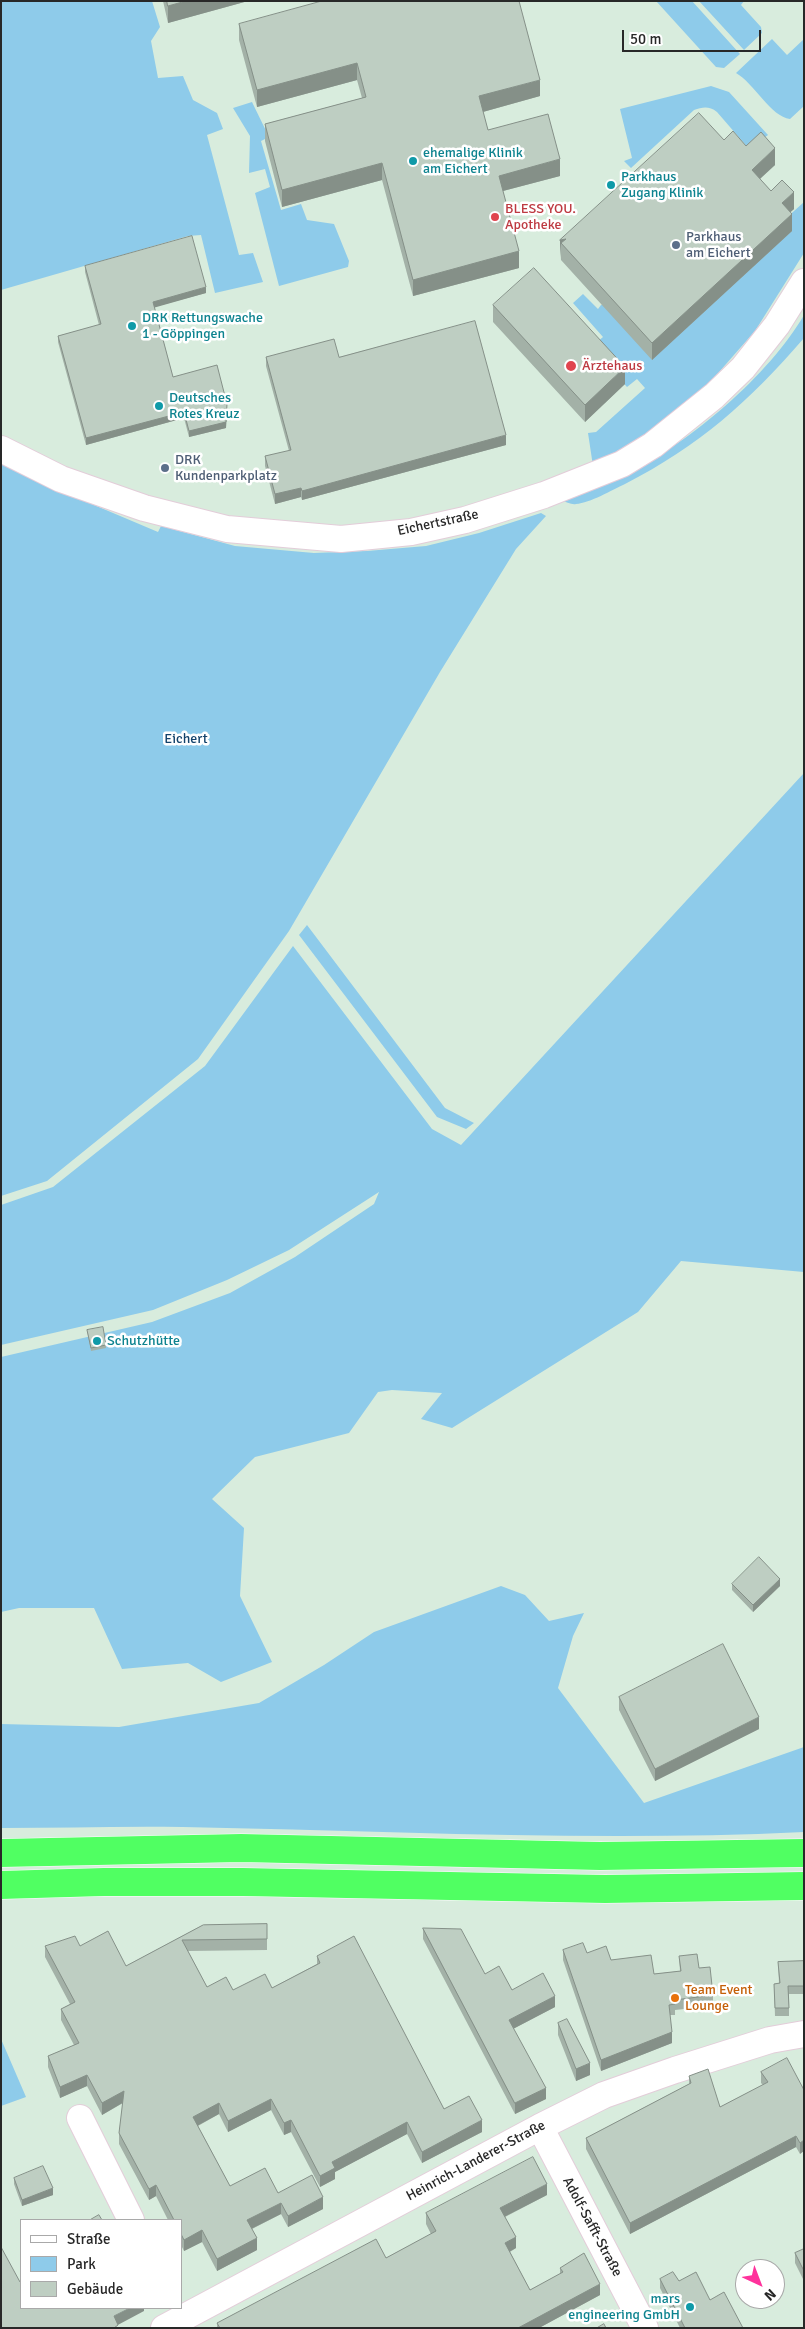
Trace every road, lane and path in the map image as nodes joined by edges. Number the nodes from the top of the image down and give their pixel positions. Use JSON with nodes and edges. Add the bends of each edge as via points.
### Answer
{"nodes":[{"id":1,"x":804,"y":282,"type":"edge"},
{"id":2,"x":1,"y":449,"type":"edge"},
{"id":3,"x":1,"y":1852,"type":"edge"},
{"id":4,"x":804,"y":1853,"type":"edge"},
{"id":5,"x":1,"y":1885,"type":"edge"},
{"id":6,"x":804,"y":1886,"type":"edge"},
{"id":7,"x":804,"y":2034,"type":"edge"},
{"id":8,"x":80,"y":2118,"type":"dead end"},
{"id":9,"x":540,"y":2127,"type":"junction"},
{"id":10,"x":131,"y":2219,"type":"edge"},
{"id":11,"x":177,"y":2321,"type":"edge"},
{"id":12,"x":645,"y":2328,"type":"edge"}],
"edges":[{"from":1,"to":2,"type":"street","name":"Eichertstraße","via":[[777,325],[742,368],[714,396],[653,445],[622,464],[544,495],[465,520],[412,532],[341,539],[227,529],[144,508],[62,479]]},
{"from":3,"to":4,"type":"highway","via":[[241,1848],[600,1856]]},
{"from":5,"to":6,"type":"highway","via":[[243,1882],[605,1889]]},
{"from":7,"to":9,"type":"street","name":"Heinrich-Landerer-Straße","via":[[770,2040],[674,2070],[604,2095]]},
{"from":8,"to":10,"type":"street"},
{"from":9,"to":11,"type":"street","name":"Heinrich-Landerer-Straße"},
{"from":9,"to":12,"type":"street","name":"Adolf-Safft-Straße"}]}
